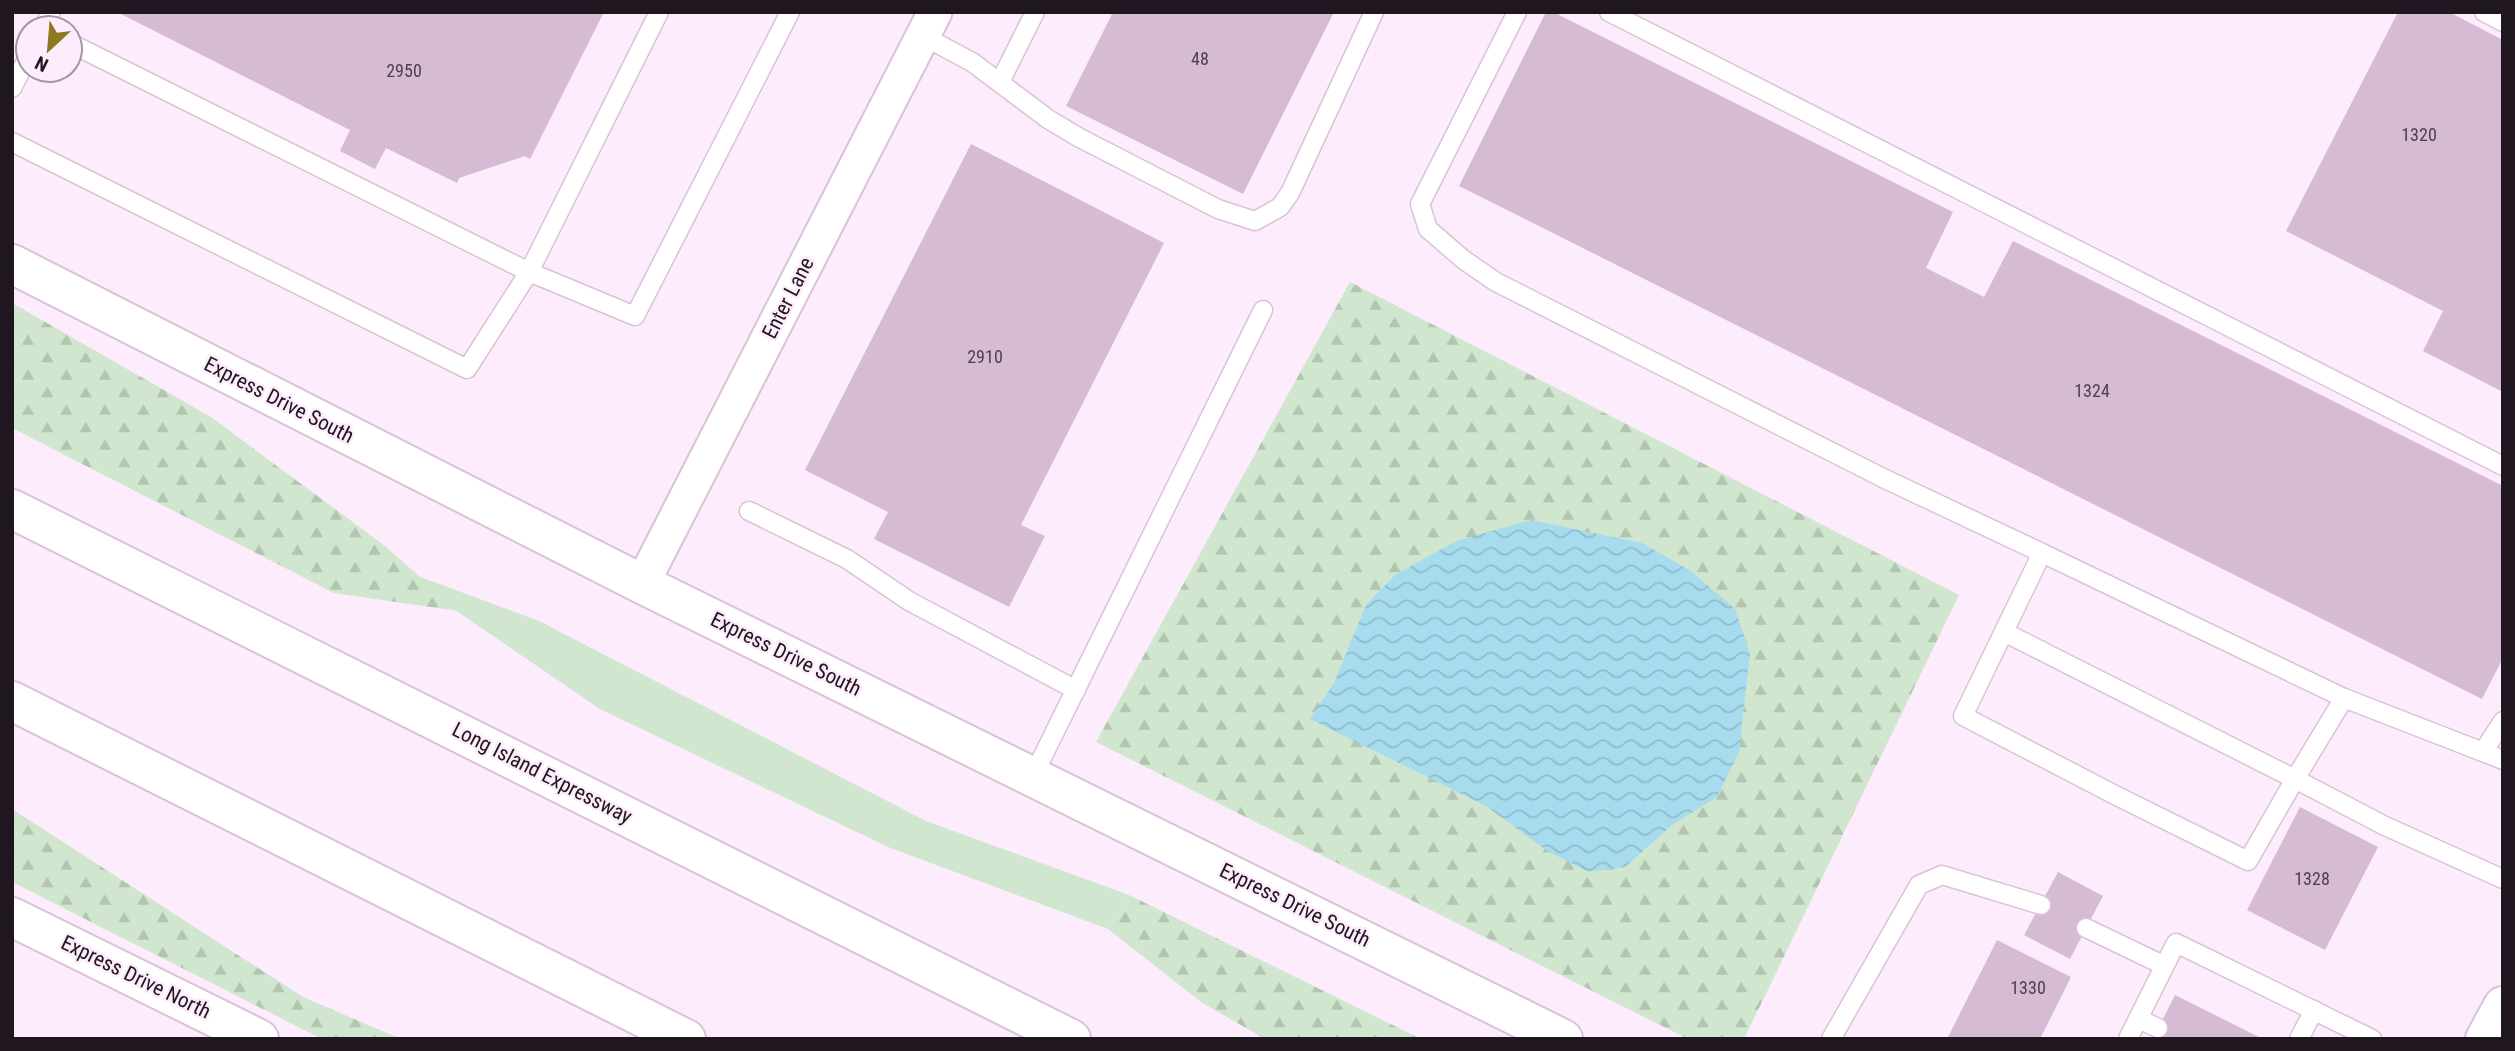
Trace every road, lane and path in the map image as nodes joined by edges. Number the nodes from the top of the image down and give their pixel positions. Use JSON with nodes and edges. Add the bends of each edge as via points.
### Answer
{"nodes":[{"id":1,"x":659,"y":12,"type":"edge"},
{"id":2,"x":790,"y":12,"type":"edge"},
{"id":3,"x":1035,"y":12,"type":"edge"},
{"id":4,"x":1374,"y":12,"type":"edge"},
{"id":5,"x":1517,"y":12,"type":"edge"},
{"id":6,"x":1609,"y":12,"type":"edge"},
{"id":7,"x":2484,"y":12,"type":"edge"},
{"id":8,"x":2503,"y":22,"type":"edge"},
{"id":9,"x":929,"y":24,"type":"edge"},
{"id":10,"x":84,"y":50,"type":"edge"},
{"id":11,"x":999,"y":82,"type":"junction"},
{"id":12,"x":12,"y":142,"type":"edge"},
{"id":13,"x":12,"y":264,"type":"edge"},
{"id":14,"x":528,"y":272,"type":"junction"},
{"id":15,"x":1263,"y":310,"type":"dead end"},
{"id":16,"x":2503,"y":466,"type":"edge"},
{"id":17,"x":12,"y":509,"type":"edge"},
{"id":18,"x":749,"y":511,"type":"dead end"},
{"id":19,"x":2042,"y":553,"type":"junction"},
{"id":20,"x":642,"y":584,"type":"junction"},
{"id":21,"x":2004,"y":632,"type":"junction"},
{"id":22,"x":1076,"y":690,"type":"junction"},
{"id":23,"x":2344,"y":698,"type":"junction"},
{"id":24,"x":12,"y":701,"type":"edge"},
{"id":25,"x":2503,"y":721,"type":"edge"},
{"id":26,"x":2483,"y":752,"type":"junction"},
{"id":27,"x":2503,"y":760,"type":"edge"},
{"id":28,"x":1033,"y":776,"type":"junction"},
{"id":29,"x":2295,"y":779,"type":"junction"},
{"id":30,"x":2503,"y":879,"type":"edge"},
{"id":31,"x":2041,"y":905,"type":"dead end"},
{"id":32,"x":12,"y":917,"type":"edge"},
{"id":33,"x":2086,"y":928,"type":"dead end"},
{"id":34,"x":2163,"y":965,"type":"junction"},
{"id":35,"x":2503,"y":1006,"type":"edge"},
{"id":36,"x":2314,"y":1010,"type":"junction"},
{"id":37,"x":2139,"y":1019,"type":"junction"},
{"id":38,"x":2158,"y":1028,"type":"dead end"},
{"id":39,"x":259,"y":1039,"type":"edge"},
{"id":40,"x":686,"y":1039,"type":"edge"},
{"id":41,"x":1071,"y":1039,"type":"edge"},
{"id":42,"x":1563,"y":1039,"type":"edge"},
{"id":43,"x":1831,"y":1039,"type":"edge"},
{"id":44,"x":2128,"y":1039,"type":"edge"},
{"id":45,"x":2299,"y":1039,"type":"edge"},
{"id":46,"x":2372,"y":1039,"type":"edge"},
{"id":47,"x":2485,"y":1039,"type":"edge"}],
"edges":[{"from":1,"to":14,"type":"lane"},
{"from":2,"to":14,"type":"lane","via":[[635,316]]},
{"from":3,"to":11,"type":"lane"},
{"from":4,"to":11,"type":"lane","via":[[1290,193],[1280,207],[1255,221],[1218,209],[1078,137]]},
{"from":5,"to":19,"type":"lane","via":[[1420,204],[1429,229],[1496,282],[1882,478]]},
{"from":6,"to":16,"type":"lane"},
{"from":7,"to":8,"type":"lane"},
{"from":9,"to":11,"type":"lane"},
{"from":9,"to":20,"type":"street","name":"Enter Lane"},
{"from":10,"to":14,"type":"lane"},
{"from":12,"to":14,"type":"lane","via":[[467,369]]},
{"from":13,"to":20,"type":"main road","name":"Express Drive South"},
{"from":15,"to":22,"type":"lane"},
{"from":17,"to":41,"type":"main road","name":"Long Island Expressway"},
{"from":18,"to":22,"type":"lane","via":[[847,559],[909,601]]},
{"from":19,"to":21,"type":"lane"},
{"from":19,"to":23,"type":"lane"},
{"from":20,"to":28,"type":"main road","name":"Express Drive South"},
{"from":21,"to":29,"type":"lane"},
{"from":21,"to":29,"type":"lane","via":[[1963,716],[2115,795],[2248,861]]},
{"from":22,"to":28,"type":"lane"},
{"from":23,"to":26,"type":"lane"},
{"from":23,"to":29,"type":"lane"},
{"from":24,"to":40,"type":"main road"},
{"from":25,"to":26,"type":"lane"},
{"from":26,"to":27,"type":"lane"},
{"from":28,"to":42,"type":"main road","name":"Express Drive South"},
{"from":29,"to":30,"type":"lane"},
{"from":31,"to":43,"type":"lane","via":[[1942,875],[1919,885]]},
{"from":32,"to":39,"type":"main road","name":"Express Drive North"},
{"from":33,"to":34,"type":"lane"},
{"from":34,"to":36,"type":"lane","via":[[2176,943]]},
{"from":34,"to":37,"type":"lane"},
{"from":35,"to":47,"type":"main road"},
{"from":36,"to":45,"type":"lane"},
{"from":36,"to":46,"type":"lane"},
{"from":37,"to":38,"type":"lane"},
{"from":37,"to":44,"type":"lane"}]}
